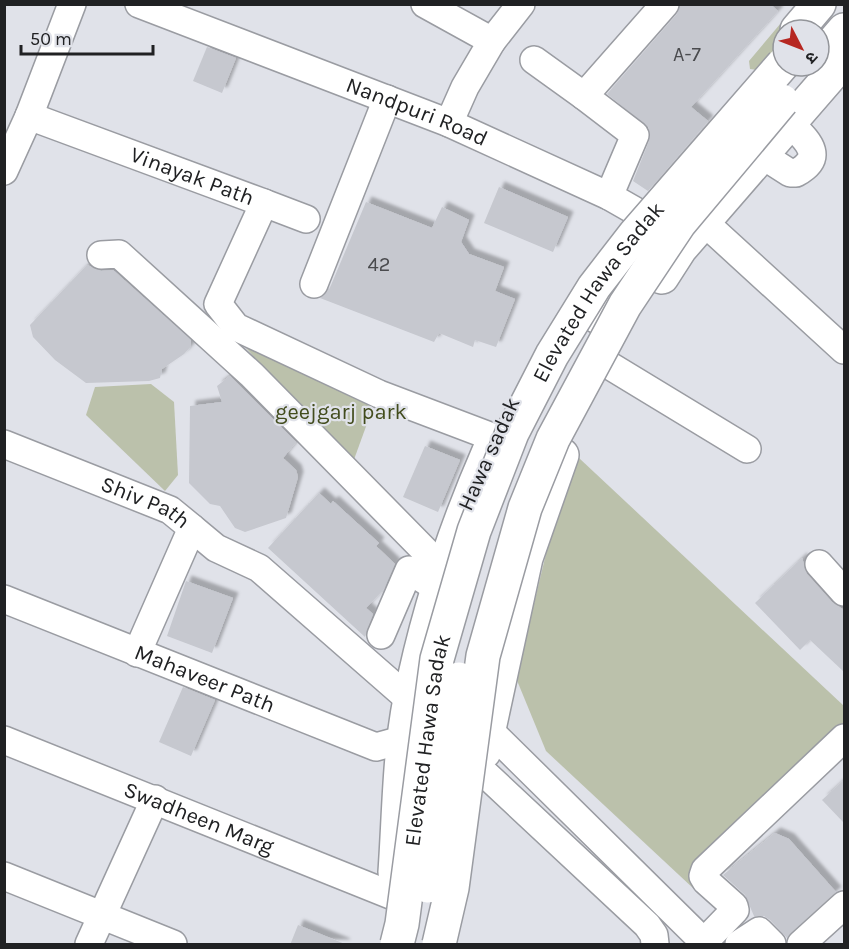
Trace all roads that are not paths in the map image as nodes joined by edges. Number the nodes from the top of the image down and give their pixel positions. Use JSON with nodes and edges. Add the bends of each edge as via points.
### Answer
{"nodes":[{"id":1,"x":72,"y":4,"type":"edge"},
{"id":2,"x":425,"y":4,"type":"edge"},
{"id":3,"x":521,"y":4,"type":"edge"},
{"id":4,"x":664,"y":4,"type":"edge"},
{"id":5,"x":147,"y":6,"type":"edge"},
{"id":6,"x":844,"y":30,"type":"edge"},
{"id":7,"x":492,"y":41,"type":"junction"},
{"id":8,"x":534,"y":60,"type":"dead end"},
{"id":9,"x":771,"y":64,"type":"edge"},
{"id":10,"x":831,"y":67,"type":"edge"},
{"id":11,"x":771,"y":78,"type":"edge"},
{"id":12,"x":820,"y":78,"type":"edge"},
{"id":13,"x":584,"y":96,"type":"junction"},
{"id":14,"x":387,"y":99,"type":"junction"},
{"id":15,"x":786,"y":112,"type":"junction"},
{"id":16,"x":29,"y":116,"type":"junction"},
{"id":17,"x":450,"y":123,"type":"junction"},
{"id":18,"x":4,"y":171,"type":"edge"},
{"id":19,"x":609,"y":196,"type":"junction"},
{"id":20,"x":264,"y":203,"type":"junction"},
{"id":21,"x":306,"y":219,"type":"dead end"},
{"id":22,"x":704,"y":222,"type":"junction"},
{"id":23,"x":659,"y":231,"type":"junction"},
{"id":24,"x":101,"y":255,"type":"dead end"},
{"id":25,"x":314,"y":284,"type":"dead end"},
{"id":26,"x":844,"y":350,"type":"edge"},
{"id":27,"x":607,"y":364,"type":"junction"},
{"id":28,"x":495,"y":438,"type":"junction"},
{"id":29,"x":4,"y":444,"type":"edge"},
{"id":30,"x":747,"y":448,"type":"dead end"},
{"id":31,"x":192,"y":528,"type":"junction"},
{"id":32,"x":819,"y":564,"type":"dead end"},
{"id":33,"x":440,"y":579,"type":"junction"},
{"id":34,"x":844,"y":592,"type":"edge"},
{"id":35,"x":4,"y":599,"type":"edge"},
{"id":36,"x":381,"y":635,"type":"dead end"},
{"id":37,"x":137,"y":653,"type":"junction"},
{"id":38,"x":410,"y":700,"type":"junction"},
{"id":39,"x":488,"y":729,"type":"junction"},
{"id":40,"x":844,"y":738,"type":"edge"},
{"id":41,"x":405,"y":739,"type":"junction"},
{"id":42,"x":4,"y":740,"type":"edge"},
{"id":43,"x":480,"y":769,"type":"junction"},
{"id":44,"x":155,"y":799,"type":"junction"},
{"id":45,"x":398,"y":827,"type":"junction"},
{"id":46,"x":468,"y":838,"type":"junction"},
{"id":47,"x":4,"y":876,"type":"edge"},
{"id":48,"x":393,"y":896,"type":"junction"},
{"id":49,"x":844,"y":905,"type":"edge"},
{"id":50,"x":844,"y":912,"type":"edge"},
{"id":51,"x":103,"y":916,"type":"junction"},
{"id":52,"x":705,"y":943,"type":"edge"},
{"id":53,"x":89,"y":945,"type":"edge"},
{"id":54,"x":173,"y":945,"type":"edge"},
{"id":55,"x":383,"y":945,"type":"edge"},
{"id":56,"x":397,"y":945,"type":"edge"},
{"id":57,"x":418,"y":945,"type":"edge"},
{"id":58,"x":439,"y":945,"type":"edge"},
{"id":59,"x":449,"y":945,"type":"edge"},
{"id":60,"x":655,"y":945,"type":"edge"},
{"id":61,"x":739,"y":945,"type":"edge"},
{"id":62,"x":772,"y":945,"type":"edge"},
{"id":63,"x":801,"y":945,"type":"edge"},
{"id":64,"x":810,"y":945,"type":"edge"}],
"edges":[{"from":1,"to":16,"type":"street"},
{"from":2,"to":7,"type":"street"},
{"from":3,"to":7,"type":"street"},
{"from":4,"to":13,"type":"street"},
{"from":5,"to":14,"type":"street","name":"Nandpuri Road"},
{"from":6,"to":10,"type":"main road","name":"Elevated Hawa Sadak"},
{"from":7,"to":17,"type":"street","via":[[465,87]]},
{"from":8,"to":13,"type":"street"},
{"from":9,"to":23,"type":"main road","name":"Hawa sadak"},
{"from":11,"to":56,"type":"main road","name":"Elevated Hawa Sadak","bridge":true,"via":[[594,287],[552,355],[512,433],[474,531],[437,659]]},
{"from":12,"to":15,"type":"main road","name":"Elevated Hawa Sadak"},
{"from":13,"to":19,"type":"street","via":[[635,135]]},
{"from":14,"to":17,"type":"street","name":"Nandpuri Road"},
{"from":14,"to":25,"type":"street"},
{"from":15,"to":22,"type":"main road","name":"Hawa sadak","via":[[762,155]]},
{"from":15,"to":58,"type":"main road","name":"Elevated Hawa Sadak","bridge":true,"via":[[679,224],[625,305],[553,439],[525,508],[483,656],[452,888]]},
{"from":16,"to":18,"type":"street"},
{"from":16,"to":20,"type":"street","name":"Vinayak Path"},
{"from":17,"to":19,"type":"street","name":"Nandpuri Road"},
{"from":19,"to":23,"type":"street","name":"Nandpuri Road"},
{"from":20,"to":21,"type":"street"},
{"from":20,"to":28,"type":"street","name":"Vinayak Path","via":[[218,304],[236,327],[379,393]]},
{"from":22,"to":23,"type":"main road","name":"Hawa sadak"},
{"from":22,"to":26,"type":"street"},
{"from":23,"to":27,"type":"main road","name":"Hawa sadak"},
{"from":23,"to":28,"type":"main road","name":"Hawa sadak","via":[[557,315]]},
{"from":23,"to":57,"type":"main road","bridge":true,"via":[[598,317],[546,414],[496,538],[461,666]]},
{"from":24,"to":33,"type":"street","via":[[119,254],[243,367]]},
{"from":27,"to":30,"type":"street"},
{"from":27,"to":39,"type":"main road","name":"Hawa sadak","via":[[567,441],[526,558]]},
{"from":28,"to":33,"type":"main road","name":"Hawa sadak","via":[[462,513]]},
{"from":29,"to":31,"type":"street","name":"Shiv Path","via":[[170,510]]},
{"from":31,"to":37,"type":"street","name":"Shiv Path"},
{"from":31,"to":38,"type":"street","via":[[216,548],[259,568]]},
{"from":32,"to":34,"type":"street"},
{"from":33,"to":36,"type":"street","via":[[409,570]]},
{"from":33,"to":38,"type":"main road","name":"Hawa sadak"},
{"from":35,"to":37,"type":"street","name":"Mahaveer Path"},
{"from":37,"to":41,"type":"street","name":"Mahaveer Path","via":[[376,747]]},
{"from":38,"to":41,"type":"main road","name":"Hawa sadak"},
{"from":39,"to":43,"type":"main road","name":"Hawa sadak"},
{"from":39,"to":52,"type":"street"},
{"from":40,"to":52,"type":"street","via":[[705,870],[706,881],[735,910]]},
{"from":41,"to":45,"type":"main road","name":"Hawa sadak"},
{"from":42,"to":44,"type":"street","name":"Swadheen Marg"},
{"from":43,"to":46,"type":"main road","name":"Hawa sadak"},
{"from":43,"to":60,"type":"street","via":[[647,925]]},
{"from":44,"to":48,"type":"street","name":"Swadheen Marg"},
{"from":44,"to":51,"type":"street"},
{"from":45,"to":46,"type":"main road"},
{"from":45,"to":48,"type":"main road","name":"Hawa sadak"},
{"from":46,"to":59,"type":"main road","name":"Hawa sadak"},
{"from":47,"to":51,"type":"street"},
{"from":48,"to":55,"type":"main road","name":"Hawa sadak"},
{"from":49,"to":63,"type":"street"},
{"from":50,"to":64,"type":"street"},
{"from":51,"to":53,"type":"street"},
{"from":51,"to":54,"type":"street"},
{"from":61,"to":62,"type":"street","via":[[759,931]]}]}
